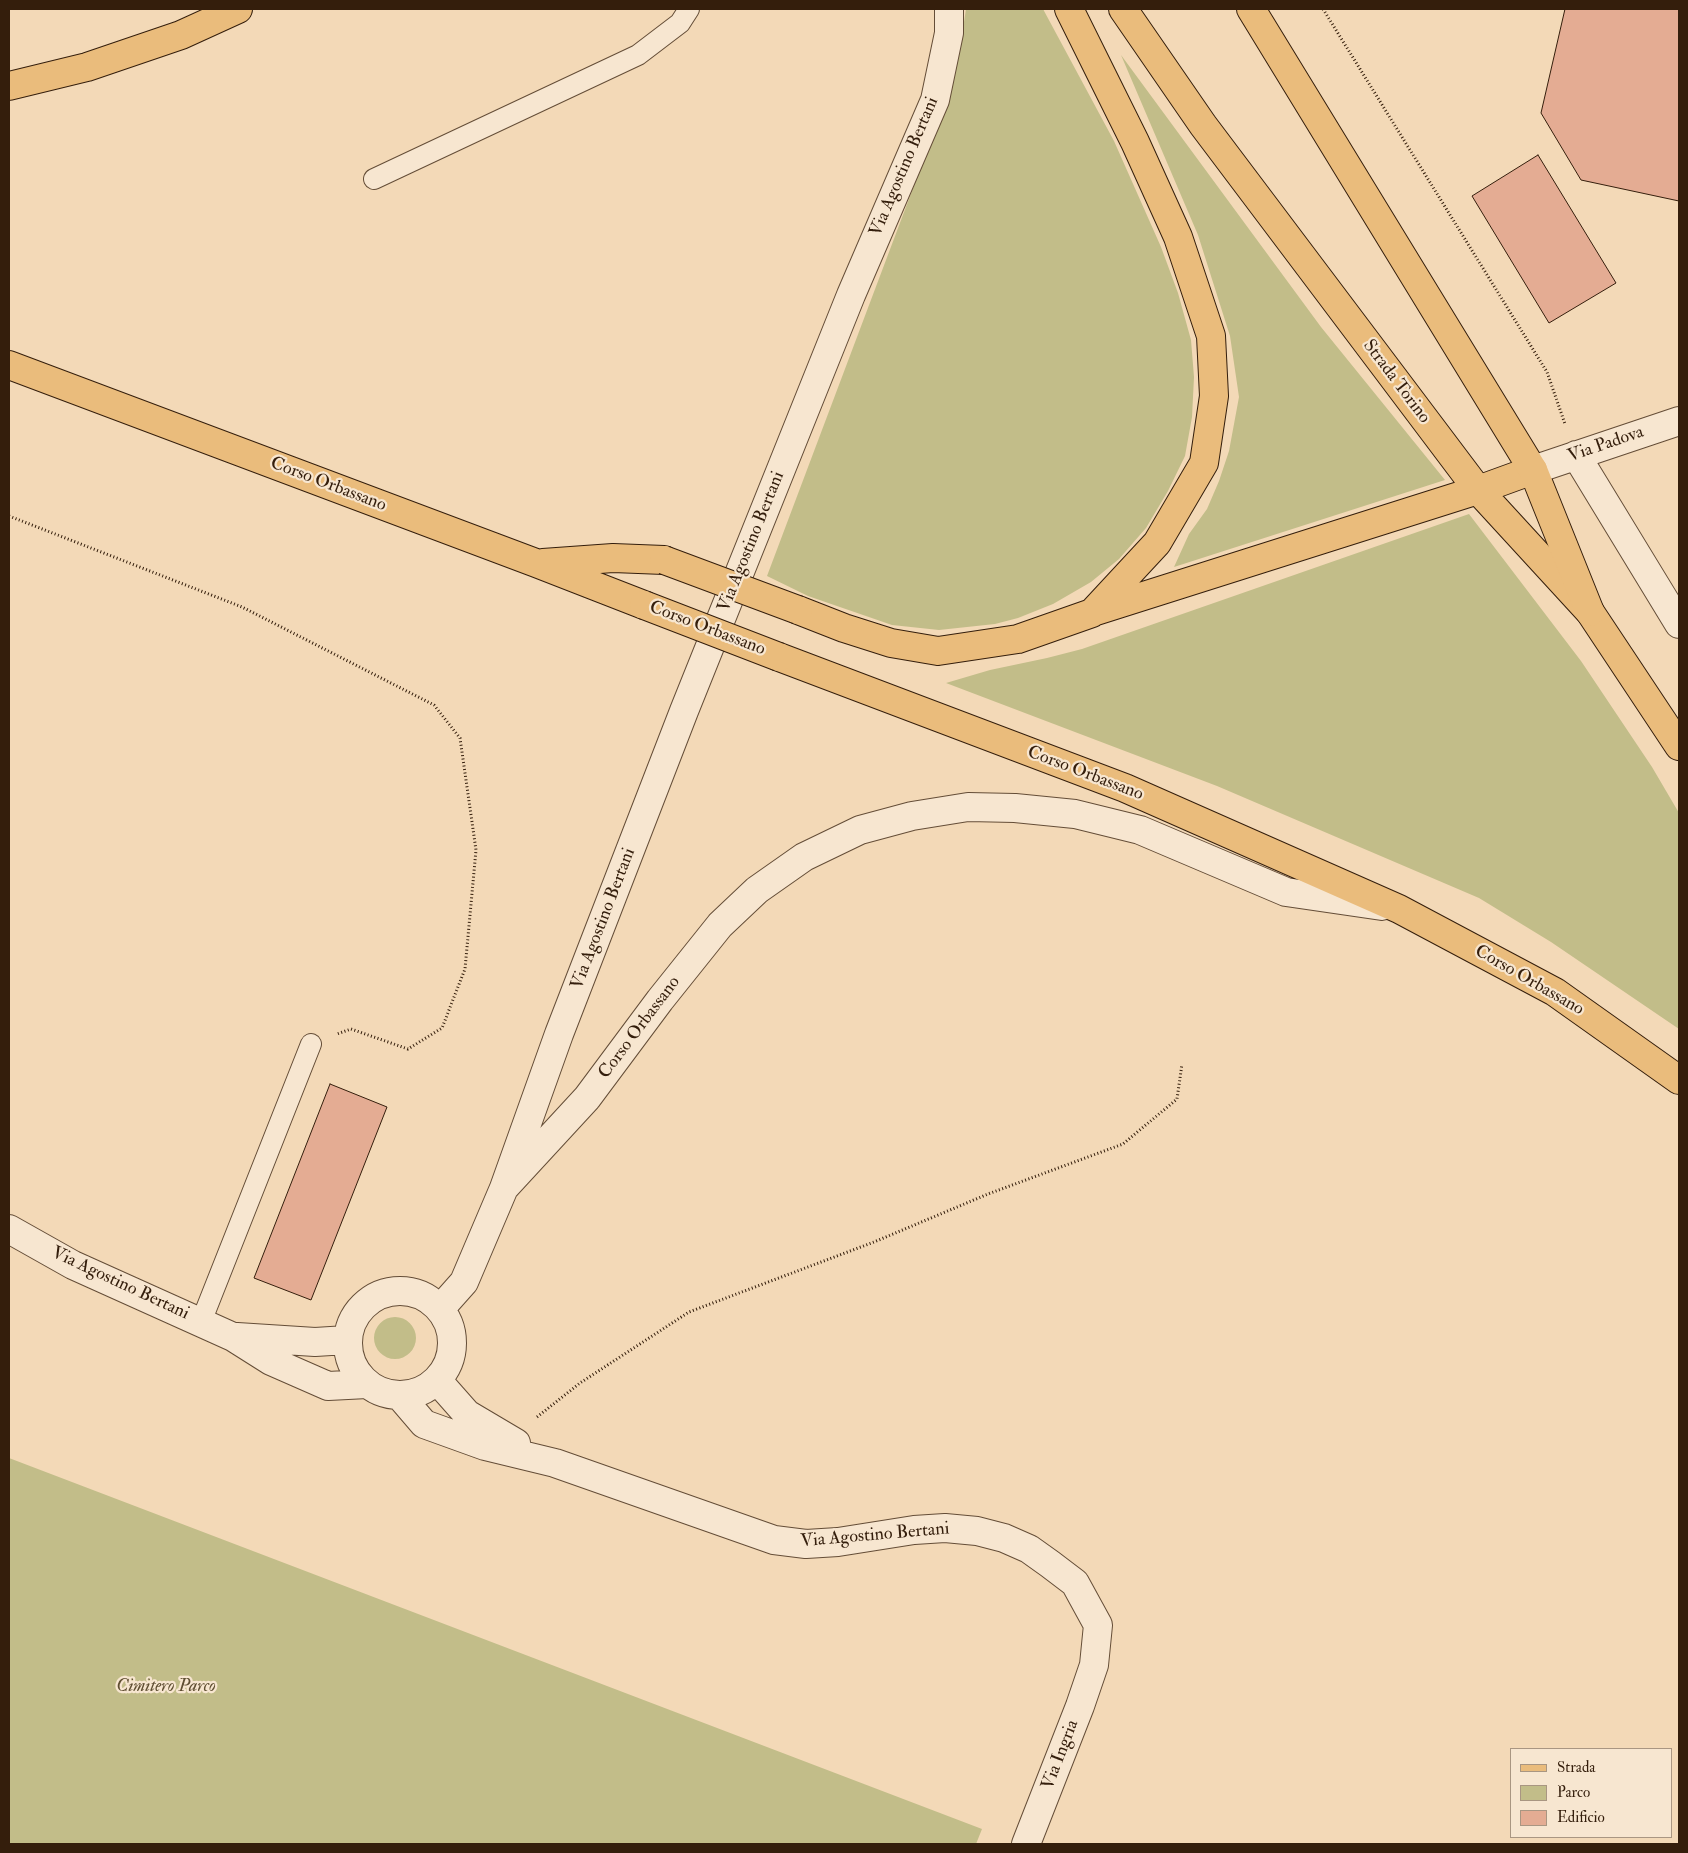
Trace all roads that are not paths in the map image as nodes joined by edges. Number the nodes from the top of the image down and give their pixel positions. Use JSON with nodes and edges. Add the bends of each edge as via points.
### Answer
{"nodes":[{"id":1,"x":238,"y":9,"type":"edge"},
{"id":2,"x":690,"y":9,"type":"edge"},
{"id":3,"x":949,"y":9,"type":"edge"},
{"id":4,"x":1069,"y":9,"type":"edge"},
{"id":5,"x":1123,"y":9,"type":"edge"},
{"id":6,"x":1251,"y":9,"type":"edge"},
{"id":7,"x":9,"y":86,"type":"edge"},
{"id":8,"x":374,"y":179,"type":"dead end"},
{"id":9,"x":9,"y":365,"type":"edge"},
{"id":10,"x":1679,"y":421,"type":"edge"},
{"id":11,"x":1576,"y":455,"type":"junction"},
{"id":12,"x":1533,"y":470,"type":"junction"},
{"id":13,"x":1478,"y":490,"type":"junction"},
{"id":14,"x":536,"y":563,"type":"junction"},
{"id":15,"x":1590,"y":612,"type":"junction"},
{"id":16,"x":1092,"y":613,"type":"junction"},
{"id":17,"x":1679,"y":624,"type":"edge"},
{"id":18,"x":1679,"y":746,"type":"edge"},
{"id":19,"x":1399,"y":908,"type":"junction"},
{"id":20,"x":310,"y":1044,"type":"road end"},
{"id":21,"x":1679,"y":1080,"type":"edge"},
{"id":22,"x":504,"y":1188,"type":"junction"},
{"id":23,"x":9,"y":1229,"type":"edge"},
{"id":24,"x":440,"y":1309,"type":"junction"},
{"id":25,"x":201,"y":1322,"type":"junction"},
{"id":26,"x":233,"y":1336,"type":"junction"},
{"id":27,"x":347,"y":1340,"type":"junction"},
{"id":28,"x":437,"y":1380,"type":"junction"},
{"id":29,"x":367,"y":1384,"type":"junction"},
{"id":30,"x":400,"y":1396,"type":"junction"},
{"id":31,"x":556,"y":1463,"type":"junction"},
{"id":32,"x":1094,"y":1665,"type":"joint"},
{"id":33,"x":1026,"y":1844,"type":"edge"}],
"edges":[{"from":1,"to":7,"type":"main road","via":[[181,35],[87,67]]},
{"from":2,"to":8,"type":"lane","via":[[680,24],[638,56]]},
{"from":3,"to":22,"type":"street","name":"Via Agostino Bertani","via":[[949,33],[935,100],[850,295],[688,702]]},
{"from":4,"to":16,"type":"main road","via":[[1178,237],[1211,336],[1214,396],[1204,463],[1157,542]]},
{"from":5,"to":13,"type":"main road","name":"Strada Torino","via":[[1203,125]]},
{"from":6,"to":12,"type":"main road"},
{"from":9,"to":14,"type":"main road","name":"Corso Orbassano"},
{"from":10,"to":11,"type":"street","name":"Via Padova"},
{"from":11,"to":12,"type":"street","name":"Via Padova"},
{"from":11,"to":17,"type":"street"},
{"from":12,"to":13,"type":"main road"},
{"from":12,"to":15,"type":"main road"},
{"from":13,"to":15,"type":"main road","name":"Strada Torino"},
{"from":13,"to":16,"type":"main road"},
{"from":14,"to":16,"type":"main road","bridge":true,"via":[[613,558],[664,560],[844,628],[891,643],[938,651],[1018,639]]},
{"from":14,"to":19,"type":"main road","name":"Corso Orbassano","bridge":true,"via":[[1125,788]]},
{"from":15,"to":18,"type":"main road","name":"Strada Torino"},
{"from":19,"to":21,"type":"main road","name":"Corso Orbassano","via":[[1555,992]]},
{"from":19,"to":22,"type":"street","name":"Corso Orbassano","via":[[1286,892],[1140,830],[1075,814],[968,807],[912,816],[860,830],[804,857],[757,890],[720,925],[587,1098]]},
{"from":20,"to":25,"type":"lane"},
{"from":22,"to":24,"type":"street","name":"Corso Orbassano","via":[[464,1282]]},
{"from":23,"to":25,"type":"street","name":"Via Agostino Bertani","via":[[73,1265]]},
{"from":24,"to":27,"type":"street","via":[[428,1298],[409,1290],[388,1291],[368,1300],[354,1315]]},
{"from":24,"to":28,"type":"street","via":[[449,1323],[452,1339],[450,1357]]},
{"from":25,"to":26,"type":"street","name":"Via Agostino Bertani"},
{"from":26,"to":27,"type":"street","name":"Via Agostino Bertani","via":[[315,1342]]},
{"from":26,"to":29,"type":"street","name":"Via Agostino Bertani","via":[[271,1361],[328,1386]]},
{"from":27,"to":29,"type":"street","via":[[352,1364]]},
{"from":28,"to":30,"type":"street","via":[[425,1389]]},
{"from":28,"to":31,"type":"street","name":"Via Agostino Bertani","via":[[467,1414],[509,1440]]},
{"from":29,"to":30,"type":"street","via":[[386,1394]]},
{"from":30,"to":31,"type":"street","name":"Via Agostino Bertani","via":[[424,1424],[485,1446]]},
{"from":31,"to":32,"type":"street","name":"Via Agostino Bertani","via":[[774,1540],[806,1544],[838,1542],[945,1528],[977,1530],[1004,1538],[1029,1549],[1075,1583],[1098,1625]]},
{"from":32,"to":33,"type":"street","name":"Via Ingria"}]}
